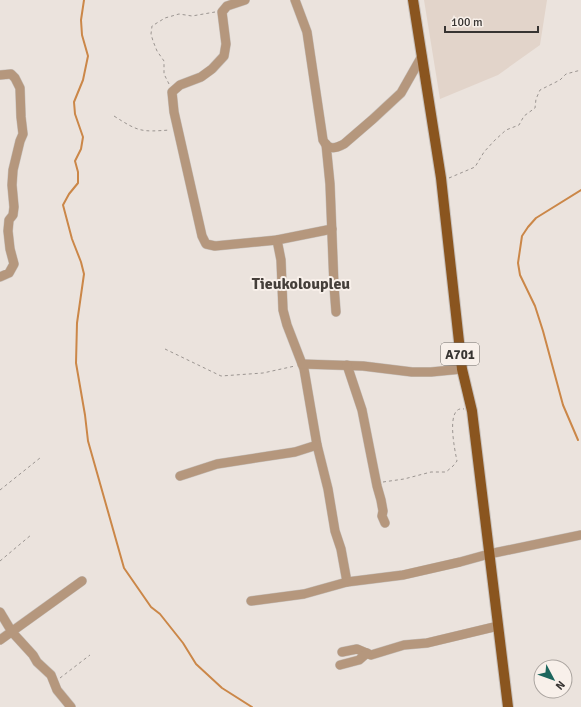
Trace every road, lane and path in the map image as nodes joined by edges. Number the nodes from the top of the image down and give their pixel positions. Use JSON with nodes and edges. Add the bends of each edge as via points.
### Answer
{"nodes":[{"id":1,"x":245,"y":0,"type":"edge"},
{"id":2,"x":295,"y":0,"type":"edge"},
{"id":3,"x":413,"y":0,"type":"edge"},
{"id":4,"x":222,"y":12,"type":"junction"},
{"id":5,"x":422,"y":56,"type":"junction"},
{"id":6,"x":581,"y":70,"type":"edge"},
{"id":7,"x":0,"y":75,"type":"edge"},
{"id":8,"x":172,"y":92,"type":"junction"},
{"id":9,"x":114,"y":116,"type":"dead end"},
{"id":10,"x":178,"y":133,"type":"junction"},
{"id":11,"x":326,"y":144,"type":"junction"},
{"id":12,"x":441,"y":178,"type":"junction"},
{"id":13,"x":332,"y":230,"type":"junction"},
{"id":14,"x":277,"y":240,"type":"junction"},
{"id":15,"x":0,"y":277,"type":"edge"},
{"id":16,"x":336,"y":312,"type":"dead end"},
{"id":17,"x":165,"y":349,"type":"dead end"},
{"id":18,"x":302,"y":364,"type":"junction"},
{"id":19,"x":347,"y":365,"type":"junction"},
{"id":20,"x":462,"y":369,"type":"junction"},
{"id":21,"x":472,"y":411,"type":"junction"},
{"id":22,"x":317,"y":444,"type":"junction"},
{"id":23,"x":40,"y":458,"type":"dead end"},
{"id":24,"x":180,"y":476,"type":"dead end"},
{"id":25,"x":376,"y":486,"type":"junction"},
{"id":26,"x":0,"y":490,"type":"edge"},
{"id":27,"x":384,"y":523,"type":"dead end"},
{"id":28,"x":581,"y":535,"type":"edge"},
{"id":29,"x":31,"y":536,"type":"dead end"},
{"id":30,"x":489,"y":554,"type":"junction"},
{"id":31,"x":0,"y":561,"type":"edge"},
{"id":32,"x":82,"y":581,"type":"dead end"},
{"id":33,"x":347,"y":582,"type":"junction"},
{"id":34,"x":251,"y":601,"type":"dead end"},
{"id":35,"x":0,"y":612,"type":"edge"},
{"id":36,"x":498,"y":626,"type":"junction"},
{"id":37,"x":12,"y":632,"type":"junction"},
{"id":38,"x":0,"y":640,"type":"edge"},
{"id":39,"x":342,"y":652,"type":"dead end"},
{"id":40,"x":367,"y":654,"type":"junction"},
{"id":41,"x":90,"y":655,"type":"dead end"},
{"id":42,"x":340,"y":665,"type":"dead end"},
{"id":43,"x":55,"y":682,"type":"junction"},
{"id":44,"x":70,"y":707,"type":"edge"},
{"id":45,"x":508,"y":707,"type":"edge"}],
"edges":[{"from":1,"to":4,"type":"street","via":[[228,6]]},
{"from":2,"to":11,"type":"street","via":[[307,32],[323,140]]},
{"from":3,"to":5,"type":"main road","number":"A701"},
{"from":4,"to":8,"type":"street","via":[[226,44],[224,56],[201,77],[180,85]]},
{"from":4,"to":8,"type":"path","via":[[192,16],[179,14],[165,18],[152,26],[153,41],[164,61],[164,74]]},
{"from":5,"to":11,"type":"street","via":[[406,87],[395,100],[344,144],[334,148]]},
{"from":5,"to":12,"type":"main road","number":"A701"},
{"from":6,"to":12,"type":"path","via":[[566,74],[540,90],[535,108],[524,116],[519,124],[506,130],[494,141],[475,166],[451,178]]},
{"from":7,"to":15,"type":"street","via":[[11,74],[20,88],[23,134],[13,170],[14,207],[8,231],[14,264],[9,273]]},
{"from":8,"to":10,"type":"street"},
{"from":9,"to":10,"type":"path","via":[[132,128],[142,131],[171,130]]},
{"from":10,"to":14,"type":"street","via":[[191,195],[206,244],[215,246]]},
{"from":11,"to":13,"type":"street"},
{"from":12,"to":20,"type":"main road","number":"A701"},
{"from":13,"to":14,"type":"street"},
{"from":13,"to":16,"type":"street"},
{"from":14,"to":18,"type":"street","via":[[282,260],[283,310]]},
{"from":17,"to":18,"type":"path","via":[[221,376],[263,373]]},
{"from":18,"to":19,"type":"street"},
{"from":18,"to":22,"type":"street"},
{"from":19,"to":20,"type":"street","via":[[412,372]]},
{"from":19,"to":25,"type":"street","via":[[362,410]]},
{"from":20,"to":21,"type":"main road","number":"A701"},
{"from":21,"to":25,"type":"path","via":[[461,408],[454,415],[452,438],[457,461],[454,466],[446,472],[431,472],[385,481]]},
{"from":21,"to":30,"type":"main road","number":"A701"},
{"from":22,"to":24,"type":"street","via":[[295,452],[218,464]]},
{"from":22,"to":33,"type":"street"},
{"from":23,"to":26,"type":"path"},
{"from":25,"to":27,"type":"street","via":[[382,500]]},
{"from":28,"to":30,"type":"street"},
{"from":29,"to":31,"type":"path"},
{"from":30,"to":33,"type":"street","via":[[403,575]]},
{"from":30,"to":36,"type":"main road","number":"A701"},
{"from":32,"to":37,"type":"street"},
{"from":33,"to":34,"type":"street","via":[[304,594]]},
{"from":35,"to":37,"type":"street"},
{"from":36,"to":40,"type":"street"},
{"from":36,"to":45,"type":"main road","number":"A701"},
{"from":37,"to":38,"type":"street"},
{"from":37,"to":43,"type":"street","via":[[37,662],[52,675]]},
{"from":39,"to":40,"type":"street","via":[[357,649]]},
{"from":40,"to":42,"type":"street","via":[[359,660]]},
{"from":41,"to":43,"type":"path"},
{"from":43,"to":44,"type":"street","via":[[57,690]]}]}
